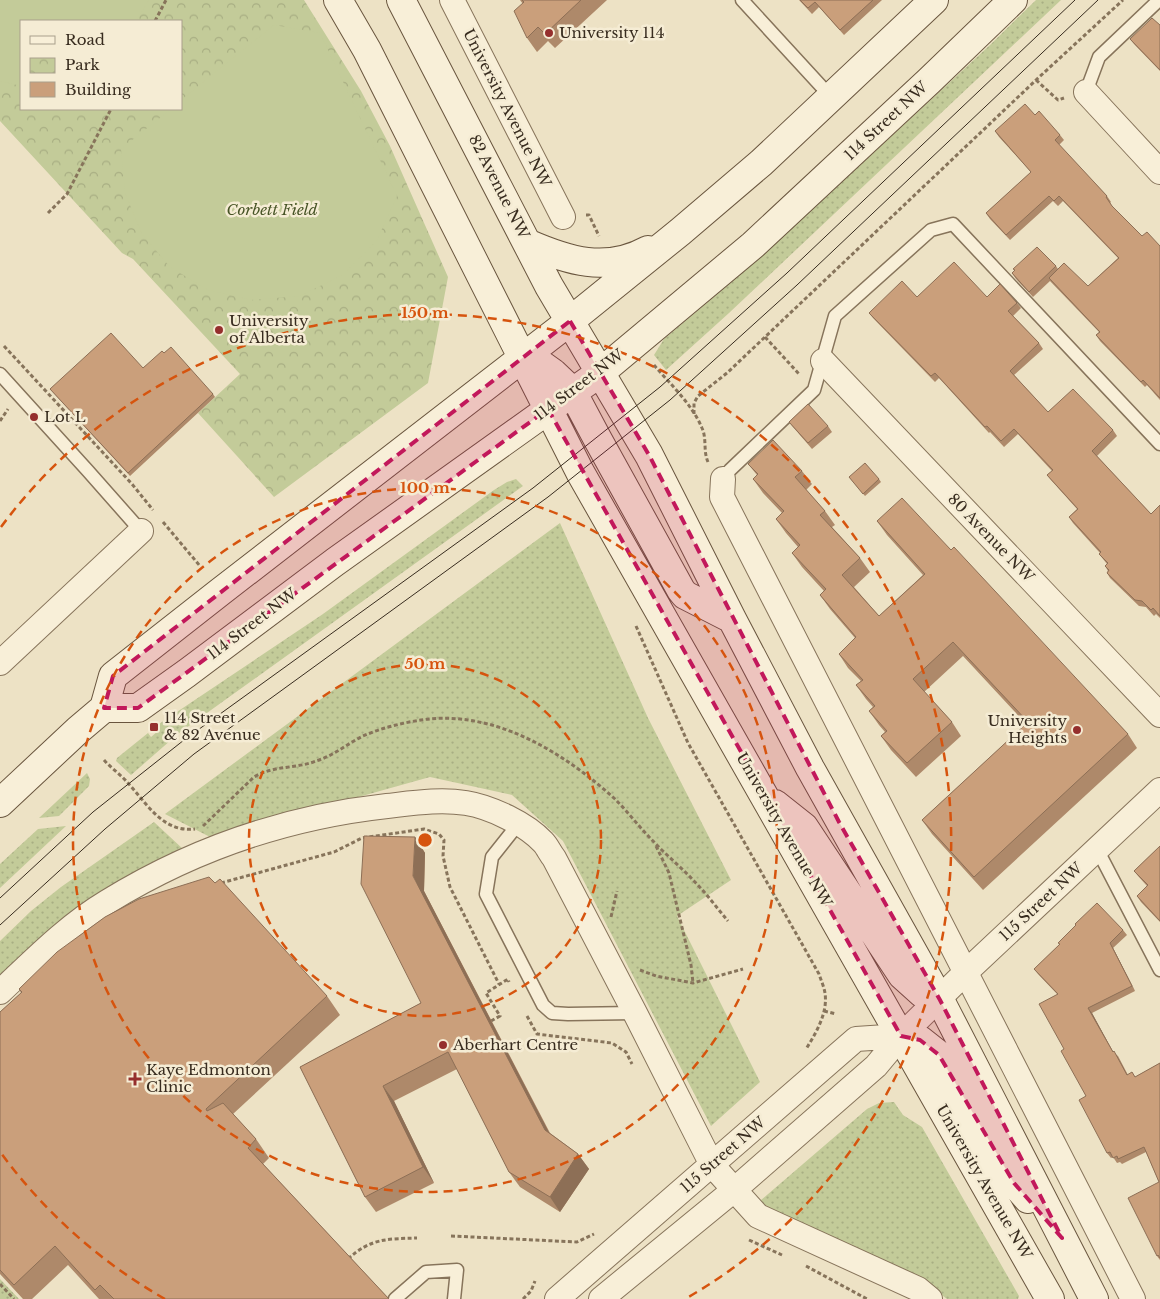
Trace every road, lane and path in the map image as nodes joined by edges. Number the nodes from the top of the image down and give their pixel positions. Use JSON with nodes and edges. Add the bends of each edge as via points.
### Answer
{"nodes":[{"id":1,"x":166,"y":0,"type":"edge"},
{"id":2,"x":338,"y":0,"type":"edge"},
{"id":3,"x":401,"y":0,"type":"edge"},
{"id":4,"x":452,"y":0,"type":"edge"},
{"id":5,"x":742,"y":0,"type":"edge"},
{"id":6,"x":934,"y":0,"type":"edge"},
{"id":7,"x":1014,"y":0,"type":"edge"},
{"id":8,"x":1123,"y":0,"type":"edge"},
{"id":9,"x":1159,"y":0,"type":"edge"},
{"id":10,"x":156,"y":20,"type":"edge"},
{"id":11,"x":1036,"y":80,"type":"junction"},
{"id":12,"x":1086,"y":92,"type":"junction"},
{"id":13,"x":831,"y":97,"type":"junction"},
{"id":14,"x":110,"y":110,"type":"edge"},
{"id":15,"x":1160,"y":172,"type":"edge"},
{"id":16,"x":48,"y":213,"type":"dead end"},
{"id":17,"x":563,"y":217,"type":"joint"},
{"id":18,"x":680,"y":232,"type":"junction"},
{"id":19,"x":527,"y":243,"type":"junction"},
{"id":20,"x":602,"y":243,"type":"dead end"},
{"id":21,"x":570,"y":322,"type":"junction"},
{"id":22,"x":765,"y":337,"type":"junction"},
{"id":23,"x":4,"y":346,"type":"dead end"},
{"id":24,"x":522,"y":358,"type":"junction"},
{"id":25,"x":823,"y":361,"type":"junction"},
{"id":26,"x":654,"y":365,"type":"dead end"},
{"id":27,"x":600,"y":372,"type":"junction"},
{"id":28,"x":0,"y":374,"type":"edge"},
{"id":29,"x":814,"y":390,"type":"junction"},
{"id":30,"x":572,"y":391,"type":"junction"},
{"id":31,"x":548,"y":409,"type":"junction"},
{"id":32,"x":694,"y":414,"type":"junction"},
{"id":33,"x":1160,"y":444,"type":"edge"},
{"id":34,"x":723,"y":480,"type":"junction"},
{"id":35,"x":141,"y":532,"type":"joint"},
{"id":36,"x":200,"y":566,"type":"dead end"},
{"id":37,"x":732,"y":619,"type":"junction"},
{"id":38,"x":634,"y":623,"type":"dead end"},
{"id":39,"x":0,"y":663,"type":"edge"},
{"id":40,"x":104,"y":708,"type":"junction"},
{"id":41,"x":1160,"y":714,"type":"edge"},
{"id":42,"x":104,"y":760,"type":"dead end"},
{"id":43,"x":1160,"y":790,"type":"edge"},
{"id":44,"x":763,"y":794,"type":"junction"},
{"id":45,"x":0,"y":803,"type":"edge"},
{"id":46,"x":519,"y":823,"type":"junction"},
{"id":47,"x":203,"y":827,"type":"dead end"},
{"id":48,"x":654,"y":843,"type":"dead end"},
{"id":49,"x":1098,"y":849,"type":"junction"},
{"id":50,"x":220,"y":889,"type":"edge"},
{"id":51,"x":605,"y":954,"type":"junction"},
{"id":52,"x":743,"y":970,"type":"dead end"},
{"id":53,"x":1160,"y":970,"type":"edge"},
{"id":54,"x":965,"y":973,"type":"junction"},
{"id":55,"x":693,"y":983,"type":"junction"},
{"id":56,"x":499,"y":984,"type":"junction"},
{"id":57,"x":512,"y":987,"type":"dead end"},
{"id":58,"x":0,"y":992,"type":"edge"},
{"id":59,"x":940,"y":1000,"type":"junction"},
{"id":60,"x":524,"y":1011,"type":"dead end"},
{"id":61,"x":635,"y":1013,"type":"junction"},
{"id":62,"x":836,"y":1014,"type":"dead end"},
{"id":63,"x":491,"y":1021,"type":"edge"},
{"id":64,"x":901,"y":1036,"type":"junction"},
{"id":65,"x":634,"y":1069,"type":"dead end"},
{"id":66,"x":712,"y":1165,"type":"junction"},
{"id":67,"x":734,"y":1190,"type":"junction"},
{"id":68,"x":602,"y":1230,"type":"dead end"},
{"id":69,"x":451,"y":1236,"type":"dead end"},
{"id":70,"x":416,"y":1238,"type":"dead end"},
{"id":71,"x":1062,"y":1238,"type":"junction"},
{"id":72,"x":348,"y":1260,"type":"edge"},
{"id":73,"x":1033,"y":1268,"type":"junction"},
{"id":74,"x":535,"y":1280,"type":"dead end"},
{"id":75,"x":0,"y":1284,"type":"edge"},
{"id":76,"x":14,"y":1299,"type":"edge"},
{"id":77,"x":396,"y":1299,"type":"edge"},
{"id":78,"x":454,"y":1299,"type":"edge"},
{"id":79,"x":522,"y":1299,"type":"edge"},
{"id":80,"x":556,"y":1299,"type":"edge"},
{"id":81,"x":601,"y":1299,"type":"edge"},
{"id":82,"x":930,"y":1299,"type":"edge"},
{"id":83,"x":1033,"y":1299,"type":"edge"},
{"id":84,"x":1050,"y":1299,"type":"edge"},
{"id":85,"x":1094,"y":1299,"type":"edge"},
{"id":86,"x":1134,"y":1299,"type":"edge"}],
"edges":[{"from":1,"to":10,"type":"path"},
{"from":2,"to":24,"type":"main road","via":[[367,50]]},
{"from":3,"to":19,"type":"main road","name":"82 Avenue NW"},
{"from":4,"to":17,"type":"street","name":"University Avenue NW"},
{"from":5,"to":13,"type":"lane"},
{"from":6,"to":13,"type":"main road"},
{"from":7,"to":27,"type":"main road","name":"114 Street NW","via":[[753,246]]},
{"from":8,"to":11,"type":"path"},
{"from":9,"to":12,"type":"lane","via":[[1099,58]]},
{"from":11,"to":12,"type":"path","via":[[1058,100]]},
{"from":11,"to":22,"type":"path"},
{"from":12,"to":15,"type":"street"},
{"from":13,"to":18,"type":"main road"},
{"from":14,"to":16,"type":"path","via":[[67,194]]},
{"from":17,"to":20,"type":"path","via":[[589,215]]},
{"from":18,"to":19,"type":"main road","via":[[636,257],[607,263],[566,258]]},
{"from":18,"to":21,"type":"main road"},
{"from":19,"to":21,"type":"main road","name":"82 Avenue NW"},
{"from":21,"to":24,"type":"main road"},
{"from":21,"to":27,"type":"main road","name":"82 Avenue NW"},
{"from":22,"to":29,"type":"path"},
{"from":22,"to":32,"type":"path","via":[[698,396],[694,402]]},
{"from":23,"to":36,"type":"path","via":[[132,484]]},
{"from":24,"to":30,"type":"main road","via":[[539,363]]},
{"from":24,"to":31,"type":"main road","name":"University Avenue NW"},
{"from":24,"to":40,"type":"main road","via":[[114,676]]},
{"from":25,"to":29,"type":"lane"},
{"from":25,"to":33,"type":"lane","via":[[835,316],[931,230],[953,224]]},
{"from":25,"to":41,"type":"street","name":"80 Avenue NW"},
{"from":26,"to":32,"type":"path"},
{"from":27,"to":30,"type":"main road","name":"114 Street NW"},
{"from":27,"to":37,"type":"main road","via":[[650,455]]},
{"from":28,"to":35,"type":"lane"},
{"from":29,"to":34,"type":"lane"},
{"from":30,"to":31,"type":"main road","name":"114 Street NW"},
{"from":30,"to":37,"type":"main road","via":[[676,584],[686,595]]},
{"from":31,"to":40,"type":"main road","name":"114 Street NW","via":[[138,708]]},
{"from":31,"to":44,"type":"main road","name":"University Avenue NW","via":[[580,472]]},
{"from":32,"to":34,"type":"path","via":[[704,435],[706,460]]},
{"from":34,"to":54,"type":"street","via":[[722,497]]},
{"from":35,"to":39,"type":"street"},
{"from":37,"to":59,"type":"main road","via":[[839,822]]},
{"from":38,"to":62,"type":"path","via":[[688,743],[819,974],[825,994],[824,1011]]},
{"from":40,"to":45,"type":"main road"},
{"from":42,"to":47,"type":"path","via":[[162,821],[176,828],[193,830]]},
{"from":43,"to":49,"type":"street","name":"115 Street NW"},
{"from":44,"to":59,"type":"main road","via":[[804,827],[902,975],[922,992]]},
{"from":44,"to":64,"type":"main road","name":"University Avenue NW"},
{"from":46,"to":51,"type":"street","via":[[543,842],[554,858]]},
{"from":46,"to":58,"type":"street","via":[[468,803],[434,801],[351,810],[274,827],[171,866],[105,903],[52,944]]},
{"from":46,"to":61,"type":"lane","via":[[492,857],[486,894],[542,1005],[552,1013]]},
{"from":48,"to":55,"type":"path","via":[[669,873]]},
{"from":49,"to":53,"type":"lane"},
{"from":49,"to":54,"type":"street","name":"115 Street NW"},
{"from":50,"to":56,"type":"path","via":[[219,883],[334,852],[362,838],[424,829],[439,834],[444,840],[443,856],[450,887]]},
{"from":51,"to":55,"type":"path","via":[[656,976]]},
{"from":51,"to":61,"type":"street"},
{"from":52,"to":55,"type":"path"},
{"from":54,"to":59,"type":"street","name":"115 Street NW"},
{"from":54,"to":86,"type":"street"},
{"from":56,"to":57,"type":"path","via":[[508,979]]},
{"from":56,"to":63,"type":"path","via":[[486,992],[500,1016]]},
{"from":59,"to":64,"type":"street","name":"115 Street NW"},
{"from":59,"to":71,"type":"main road"},
{"from":60,"to":65,"type":"path","via":[[537,1034],[612,1043],[626,1052]]},
{"from":61,"to":66,"type":"street"},
{"from":64,"to":66,"type":"street","name":"115 Street NW","via":[[856,1039]]},
{"from":64,"to":67,"type":"street","name":"115 Street NW","via":[[876,1066]]},
{"from":64,"to":71,"type":"main road","via":[[920,1040],[938,1055],[1014,1183]]},
{"from":64,"to":73,"type":"main road","name":"University Avenue NW"},
{"from":66,"to":67,"type":"street"},
{"from":66,"to":80,"type":"street","name":"115 Street NW"},
{"from":67,"to":81,"type":"street","name":"115 Street NW"},
{"from":67,"to":82,"type":"street","via":[[758,1216],[918,1289]]},
{"from":68,"to":69,"type":"path","via":[[577,1242]]},
{"from":70,"to":72,"type":"path","via":[[382,1240],[360,1249]]},
{"from":71,"to":85,"type":"main road"},
{"from":73,"to":83,"type":"street"},
{"from":73,"to":84,"type":"main road","name":"University Avenue NW"},
{"from":74,"to":79,"type":"path","via":[[531,1291]]},
{"from":75,"to":76,"type":"path"},
{"from":77,"to":78,"type":"lane","via":[[426,1272],[457,1270]]}]}
